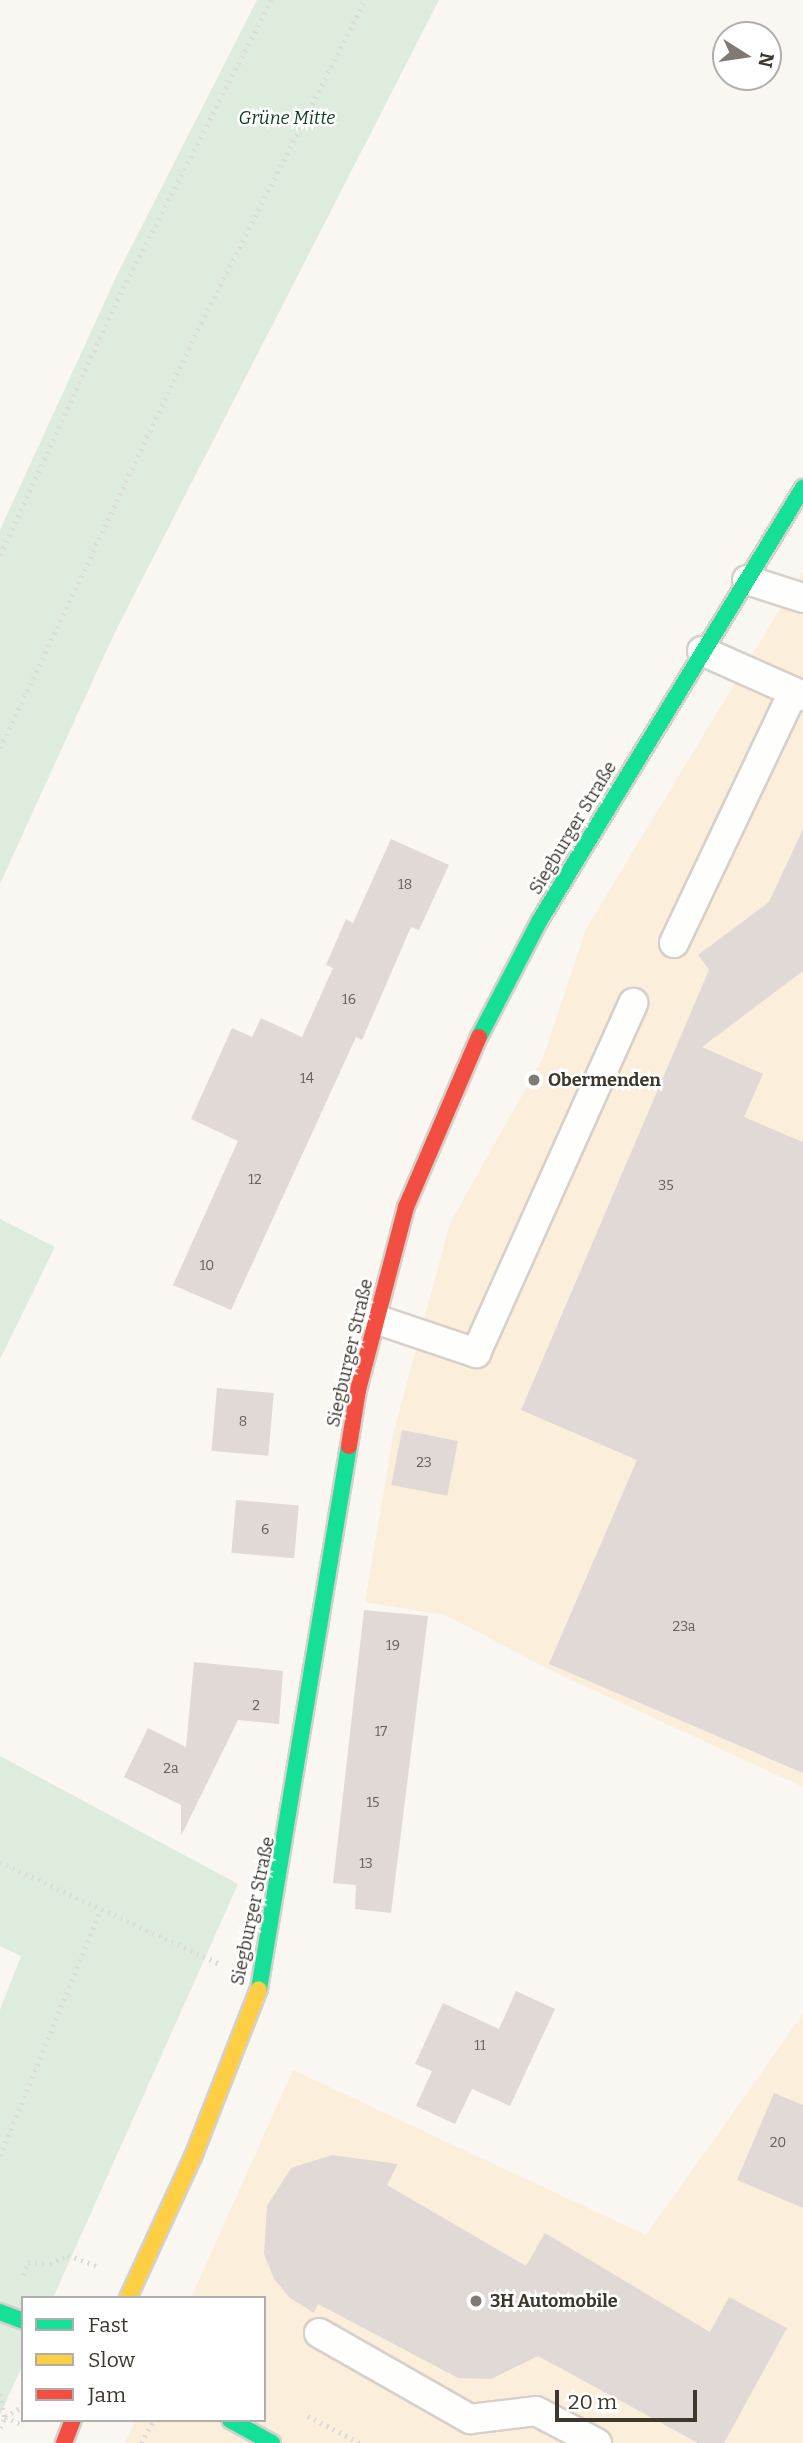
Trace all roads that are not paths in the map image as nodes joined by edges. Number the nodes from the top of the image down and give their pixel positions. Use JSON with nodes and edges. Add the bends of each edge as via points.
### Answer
{"nodes":[{"id":1,"x":803,"y":488,"type":"edge"},
{"id":2,"x":747,"y":580,"type":"junction"},
{"id":3,"x":803,"y":598,"type":"edge"},
{"id":4,"x":702,"y":651,"type":"junction"},
{"id":5,"x":798,"y":694,"type":"edge"},
{"id":6,"x":674,"y":943,"type":"dead end"},
{"id":7,"x":633,"y":1003,"type":"dead end"},
{"id":8,"x":375,"y":1319,"type":"junction"},
{"id":9,"x":129,"y":2296,"type":"edge"},
{"id":10,"x":0,"y":2312,"type":"edge"},
{"id":11,"x":21,"y":2320,"type":"edge"},
{"id":12,"x":319,"y":2333,"type":"dead end"},
{"id":13,"x":73,"y":2422,"type":"edge"},
{"id":14,"x":234,"y":2422,"type":"edge"},
{"id":15,"x":64,"y":2443,"type":"edge"},
{"id":16,"x":272,"y":2443,"type":"edge"},
{"id":17,"x":597,"y":2443,"type":"edge"}],
"edges":[{"from":1,"to":2,"type":"street","name":"Siegburger Straße"},
{"from":2,"to":3,"type":"lane"},
{"from":2,"to":4,"type":"street","name":"Siegburger Straße"},
{"from":4,"to":5,"type":"lane"},
{"from":4,"to":8,"type":"street","name":"Siegburger Straße","via":[[540,920],[468,1058],[406,1207]]},
{"from":5,"to":6,"type":"lane"},
{"from":7,"to":8,"type":"lane","via":[[476,1353]]},
{"from":8,"to":9,"type":"street","name":"Siegburger Straße","via":[[358,1390],[262,1981],[193,2157]]},
{"from":10,"to":11,"type":"street"},
{"from":12,"to":17,"type":"lane","via":[[470,2419],[536,2411]]},
{"from":13,"to":15,"type":"street"},
{"from":14,"to":16,"type":"street"}]}
